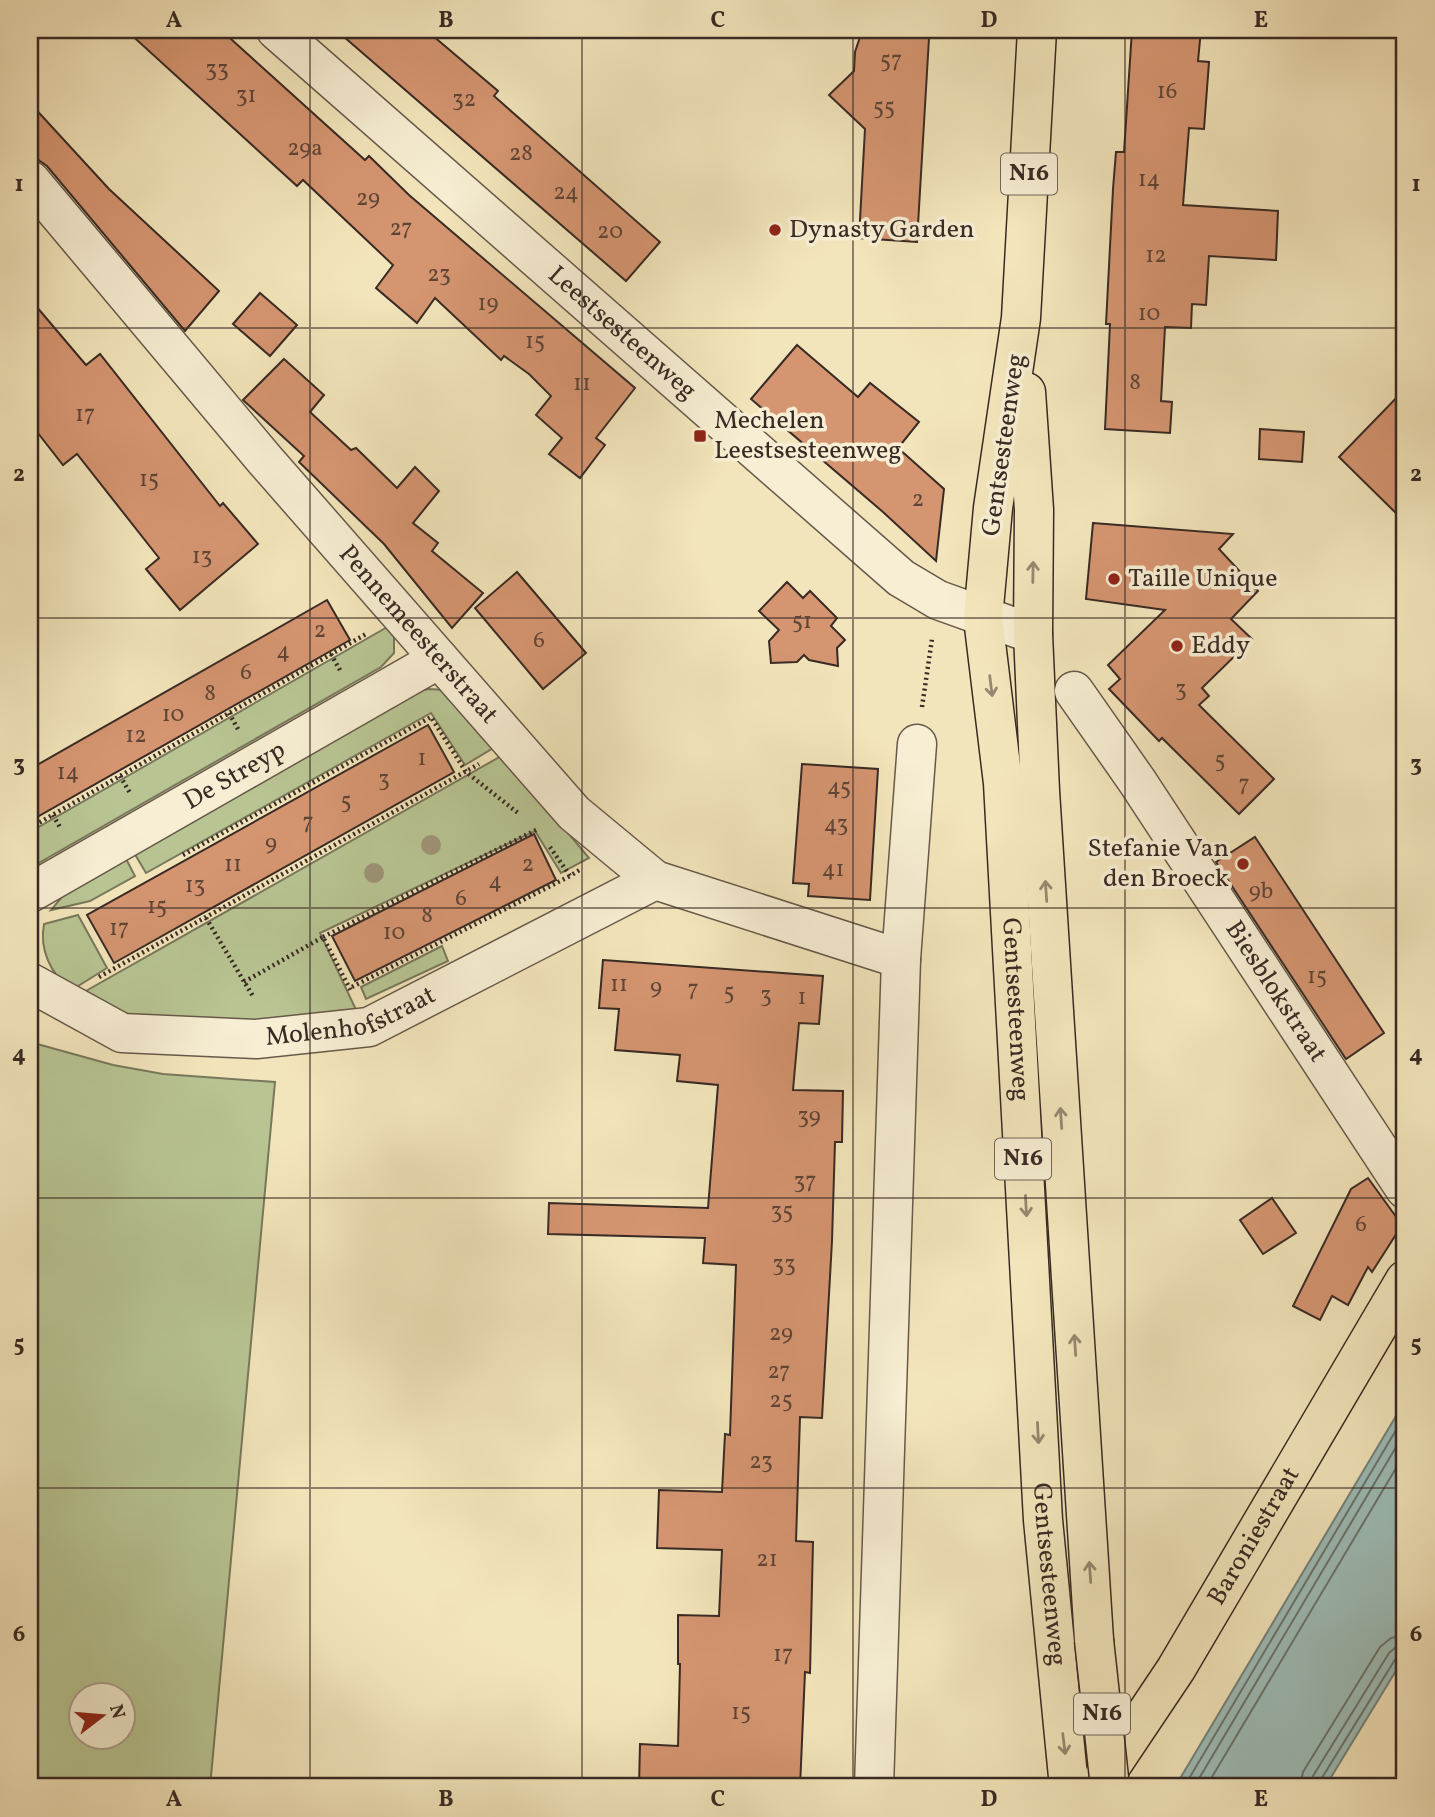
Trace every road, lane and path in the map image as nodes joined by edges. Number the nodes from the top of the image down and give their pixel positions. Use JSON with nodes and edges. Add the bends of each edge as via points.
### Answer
{"nodes":[{"id":1,"x":276,"y":30,"type":"edge"},
{"id":2,"x":1037,"y":30,"type":"edge"},
{"id":3,"x":30,"y":180,"type":"edge"},
{"id":4,"x":1021,"y":318,"type":"junction"},
{"id":5,"x":400,"y":614,"type":"junction"},
{"id":6,"x":983,"y":618,"type":"junction"},
{"id":7,"x":1032,"y":634,"type":"junction"},
{"id":8,"x":439,"y":659,"type":"junction"},
{"id":9,"x":1074,"y":691,"type":"dead end"},
{"id":10,"x":513,"y":744,"type":"junction"},
{"id":11,"x":916,"y":744,"type":"dead end"},
{"id":12,"x":466,"y":772,"type":"junction"},
{"id":13,"x":30,"y":828,"type":"edge"},
{"id":14,"x":538,"y":829,"type":"junction"},
{"id":15,"x":618,"y":849,"type":"junction"},
{"id":16,"x":177,"y":858,"type":"dead end"},
{"id":17,"x":569,"y":876,"type":"junction"},
{"id":18,"x":655,"y":880,"type":"junction"},
{"id":19,"x":30,"y":893,"type":"edge"},
{"id":20,"x":206,"y":918,"type":"junction"},
{"id":21,"x":323,"y":937,"type":"junction"},
{"id":22,"x":901,"y":959,"type":"junction"},
{"id":23,"x":244,"y":982,"type":"junction"},
{"id":24,"x":37,"y":986,"type":"edge"},
{"id":25,"x":349,"y":988,"type":"junction"},
{"id":26,"x":369,"y":1027,"type":"junction"},
{"id":27,"x":278,"y":1037,"type":"junction"},
{"id":28,"x":1405,"y":1189,"type":"edge"},
{"id":29,"x":1405,"y":1280,"type":"edge"},
{"id":30,"x":874,"y":1787,"type":"edge"},
{"id":31,"x":1069,"y":1787,"type":"edge"},
{"id":32,"x":1097,"y":1787,"type":"edge"},
{"id":33,"x":1110,"y":1787,"type":"edge"}],
"edges":[{"from":1,"to":6,"type":"street","name":"Leestsesteenweg","via":[[901,578],[938,600]]},
{"from":2,"to":4,"type":"main road","name":"Gentsesteenweg","number":"N16"},
{"from":3,"to":5,"type":"street","name":"Pennemeesterstraat"},
{"from":4,"to":6,"type":"main road","name":"Gentsesteenweg","number":"N16","via":[[993,509]]},
{"from":7,"to":4,"type":"main road","name":"Gentsesteenweg","number":"N16","one_way":true,"via":[[1034,510]]},
{"from":5,"to":8,"type":"street","name":"Pennemeesterstraat"},
{"from":5,"to":13,"type":"path"},
{"from":6,"to":7,"type":"street","name":"Leestsesteenweg"},
{"from":6,"to":31,"type":"main road","name":"Gentsesteenweg","number":"N16","one_way":true,"via":[[1003,783],[1043,1520]]},
{"from":33,"to":7,"type":"main road","name":"Gentsesteenweg","number":"N16","one_way":true,"bridge":true,"via":[[1094,1640]]},
{"from":8,"to":10,"type":"street","name":"Pennemeesterstraat"},
{"from":8,"to":19,"type":"street","name":"De Streyp"},
{"from":9,"to":28,"type":"street","name":"Biesblokstraat"},
{"from":10,"to":12,"type":"path"},
{"from":10,"to":15,"type":"street","name":"Pennemeesterstraat","via":[[574,813]]},
{"from":11,"to":22,"type":"street"},
{"from":12,"to":14,"type":"path"},
{"from":12,"to":16,"type":"path","via":[[432,717]]},
{"from":12,"to":20,"type":"path"},
{"from":14,"to":17,"type":"path"},
{"from":14,"to":21,"type":"path"},
{"from":15,"to":17,"type":"path"},
{"from":15,"to":18,"type":"street","name":"Pennemeesterstraat"},
{"from":17,"to":25,"type":"path"},
{"from":18,"to":22,"type":"street","name":"Pennemeesterstraat"},
{"from":18,"to":26,"type":"street","name":"Molenhofstraat"},
{"from":20,"to":23,"type":"path"},
{"from":20,"to":24,"type":"path"},
{"from":21,"to":23,"type":"path"},
{"from":21,"to":25,"type":"path"},
{"from":22,"to":30,"type":"street"},
{"from":23,"to":27,"type":"path"},
{"from":24,"to":27,"type":"street","name":"Molenhofstraat","via":[[122,1033]]},
{"from":25,"to":26,"type":"path"},
{"from":26,"to":27,"type":"street","name":"Molenhofstraat"},
{"from":29,"to":32,"type":"main road","name":"Baroniestraat","via":[[1176,1669]]}]}
